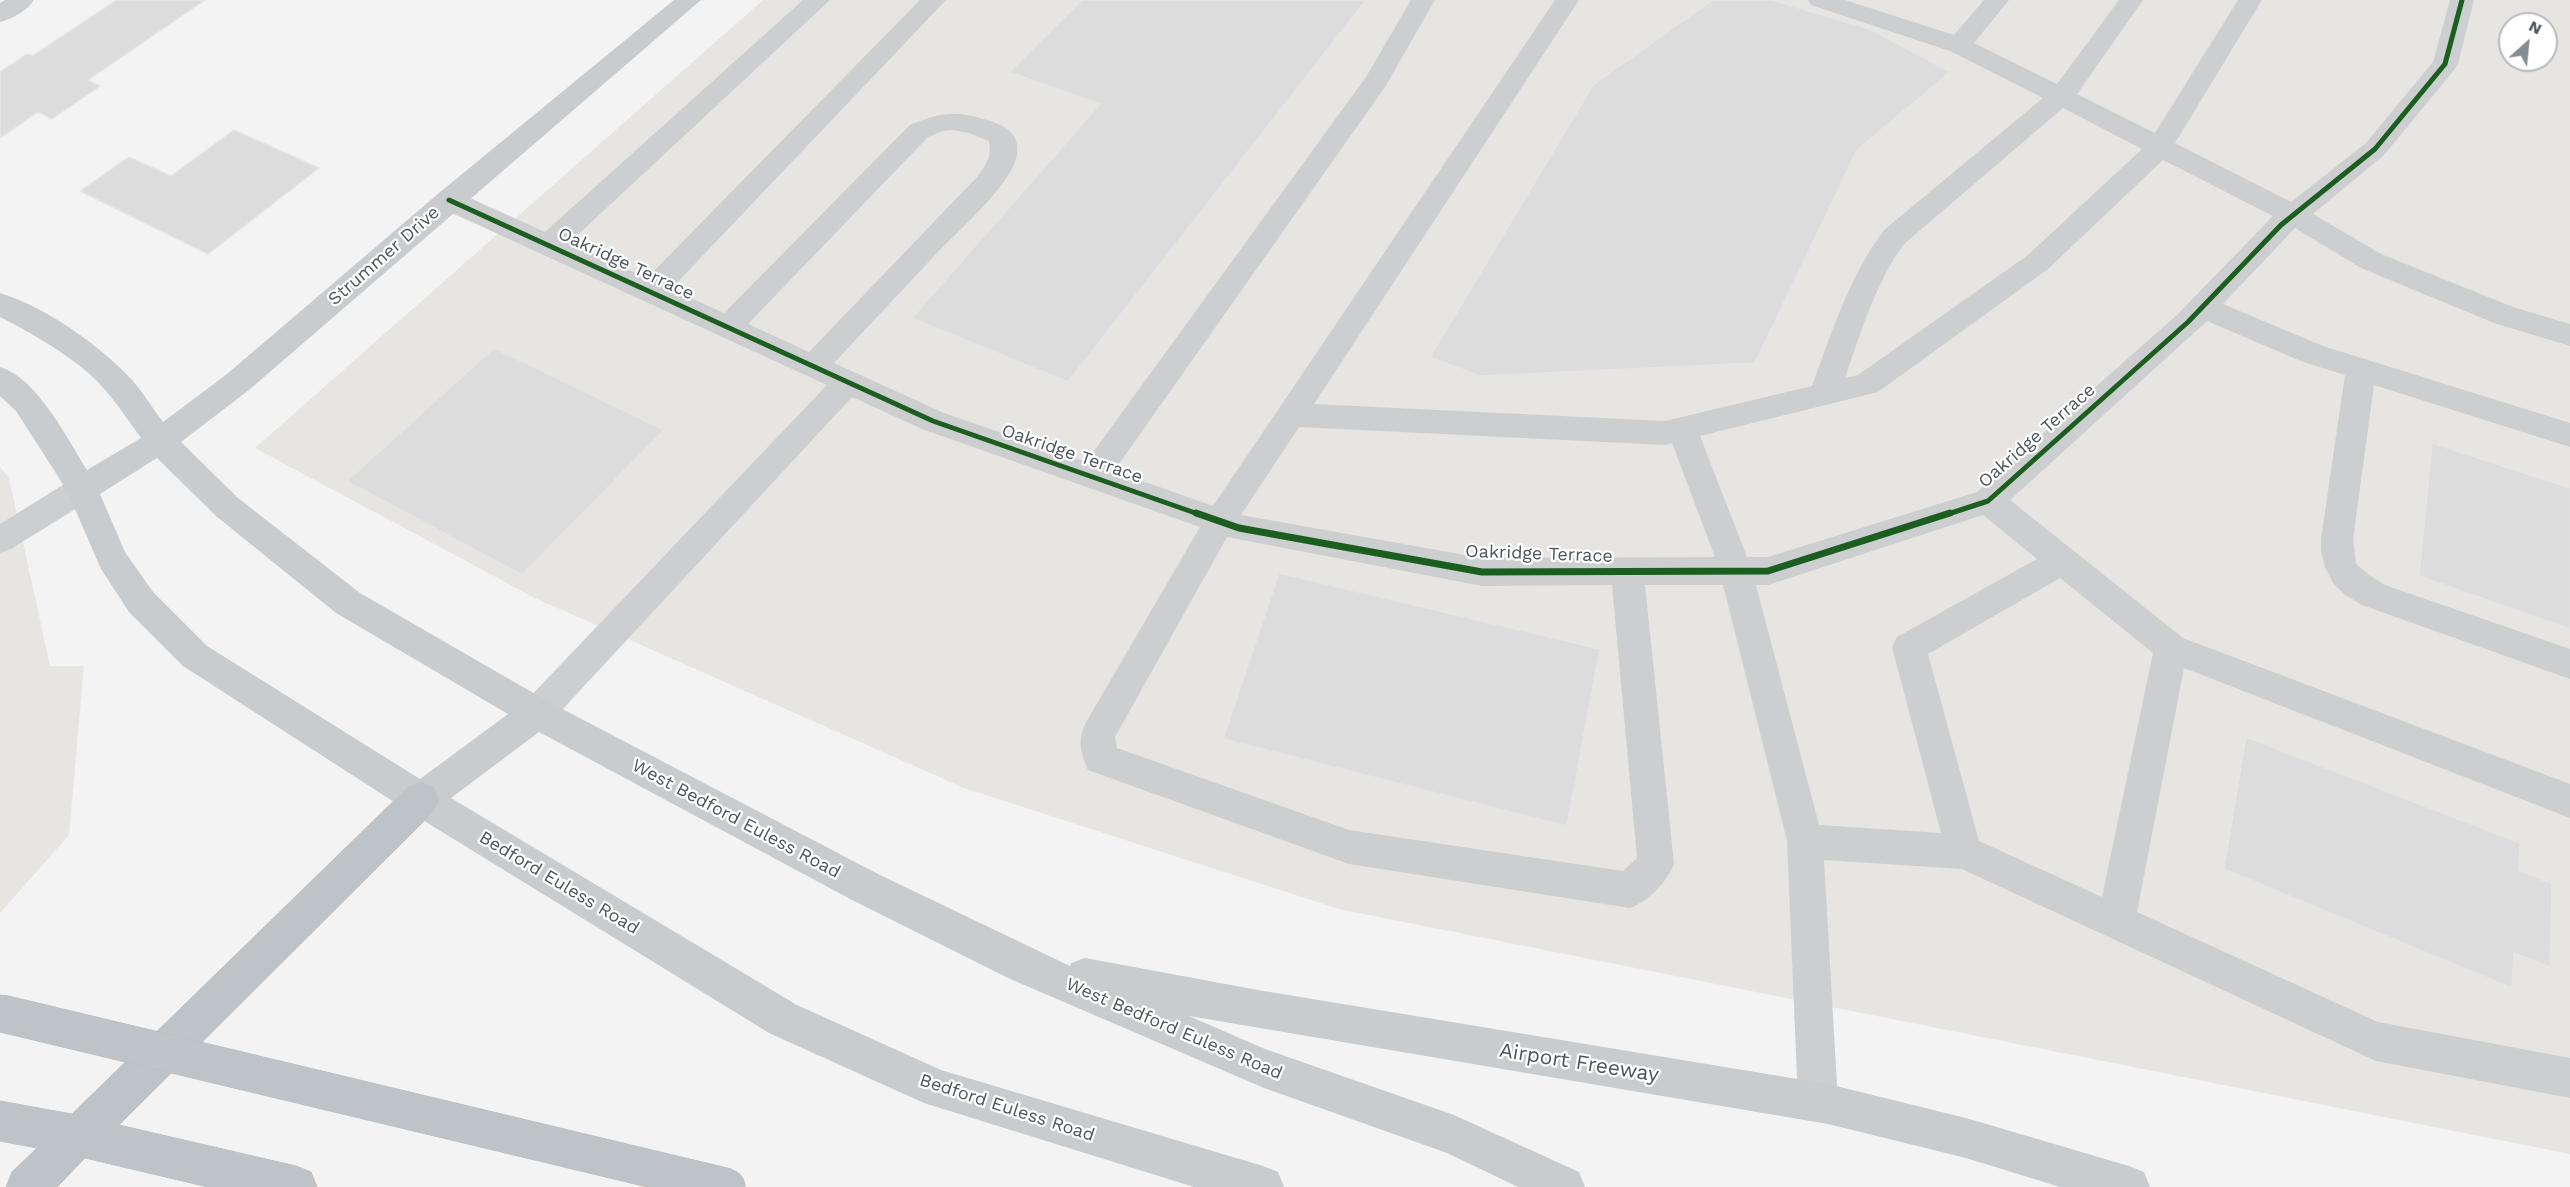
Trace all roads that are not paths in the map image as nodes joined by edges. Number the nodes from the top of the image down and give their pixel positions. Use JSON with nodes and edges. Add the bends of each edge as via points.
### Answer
{"nodes":[{"id":1,"x":22,"y":0,"type":"edge"},
{"id":2,"x":689,"y":0,"type":"edge"},
{"id":3,"x":818,"y":0,"type":"edge"},
{"id":4,"x":934,"y":0,"type":"edge"},
{"id":5,"x":1423,"y":0,"type":"edge"},
{"id":6,"x":1567,"y":0,"type":"edge"},
{"id":7,"x":1820,"y":0,"type":"edge"},
{"id":8,"x":1997,"y":0,"type":"edge"},
{"id":9,"x":2132,"y":0,"type":"edge"},
{"id":10,"x":2250,"y":0,"type":"edge"},
{"id":11,"x":2462,"y":0,"type":"edge"},
{"id":12,"x":0,"y":14,"type":"edge"},
{"id":13,"x":1959,"y":45,"type":"junction"},
{"id":14,"x":2060,"y":97,"type":"junction"},
{"id":15,"x":2159,"y":148,"type":"junction"},
{"id":16,"x":449,"y":200,"type":"junction"},
{"id":17,"x":2294,"y":215,"type":"junction"},
{"id":18,"x":549,"y":245,"type":"junction"},
{"id":19,"x":651,"y":292,"type":"junction"},
{"id":20,"x":0,"y":303,"type":"edge"},
{"id":21,"x":2202,"y":307,"type":"junction"},
{"id":22,"x":728,"y":327,"type":"junction"},
{"id":23,"x":2570,"y":335,"type":"edge"},
{"id":24,"x":813,"y":366,"type":"junction"},
{"id":25,"x":2361,"y":369,"type":"junction"},
{"id":26,"x":0,"y":378,"type":"edge"},
{"id":27,"x":848,"y":382,"type":"junction"},
{"id":28,"x":1824,"y":394,"type":"junction"},
{"id":29,"x":1290,"y":415,"type":"junction"},
{"id":30,"x":1682,"y":429,"type":"junction"},
{"id":31,"x":2570,"y":435,"type":"edge"},
{"id":32,"x":160,"y":441,"type":"junction"},
{"id":33,"x":1092,"y":478,"type":"junction"},
{"id":34,"x":82,"y":489,"type":"junction"},
{"id":35,"x":1988,"y":501,"type":"junction"},
{"id":36,"x":1220,"y":521,"type":"junction"},
{"id":37,"x":0,"y":540,"type":"edge"},
{"id":38,"x":2062,"y":561,"type":"junction"},
{"id":39,"x":1736,"y":571,"type":"junction"},
{"id":40,"x":1627,"y":572,"type":"junction"},
{"id":41,"x":2170,"y":648,"type":"junction"},
{"id":42,"x":2570,"y":664,"type":"edge"},
{"id":43,"x":537,"y":713,"type":"junction"},
{"id":44,"x":421,"y":799,"type":"junction"},
{"id":45,"x":2570,"y":801,"type":"edge"},
{"id":46,"x":1805,"y":841,"type":"junction"},
{"id":47,"x":1964,"y":852,"type":"junction"},
{"id":48,"x":2116,"y":922,"type":"junction"},
{"id":49,"x":1022,"y":965,"type":"junction"},
{"id":50,"x":0,"y":1013,"type":"edge"},
{"id":51,"x":2570,"y":1078,"type":"edge"},
{"id":52,"x":1818,"y":1102,"type":"junction"},
{"id":53,"x":0,"y":1121,"type":"edge"},
{"id":54,"x":78,"y":1136,"type":"junction"},
{"id":55,"x":27,"y":1187,"type":"edge"},
{"id":56,"x":296,"y":1187,"type":"edge"},
{"id":57,"x":727,"y":1187,"type":"edge"},
{"id":58,"x":1263,"y":1187,"type":"edge"},
{"id":59,"x":1564,"y":1187,"type":"edge"},
{"id":60,"x":2129,"y":1187,"type":"edge"}],
"edges":[{"from":1,"to":12,"type":"street"},
{"from":2,"to":16,"type":"main road","name":"Strummer Drive"},
{"from":3,"to":18,"type":"street"},
{"from":4,"to":19,"type":"street"},
{"from":5,"to":33,"type":"street","via":[[1376,81]]},
{"from":6,"to":29,"type":"street"},
{"from":7,"to":13,"type":"street"},
{"from":8,"to":13,"type":"street"},
{"from":9,"to":14,"type":"street"},
{"from":10,"to":15,"type":"street"},
{"from":11,"to":17,"type":"street","name":"Oakridge Terrace","via":[[2445,63],[2375,149]]},
{"from":13,"to":14,"type":"street"},
{"from":14,"to":15,"type":"street"},
{"from":14,"to":28,"type":"street","via":[[1883,249]]},
{"from":15,"to":17,"type":"street"},
{"from":15,"to":28,"type":"street","via":[[2038,262],[1867,384]]},
{"from":16,"to":18,"type":"street","name":"Oakridge Terrace"},
{"from":16,"to":32,"type":"main road","name":"Strummer Drive","via":[[238,382]]},
{"from":17,"to":21,"type":"street","name":"Oakridge Terrace"},
{"from":17,"to":23,"type":"street","via":[[2371,261],[2504,315]]},
{"from":18,"to":19,"type":"street","name":"Oakridge Terrace"},
{"from":19,"to":22,"type":"street","name":"Oakridge Terrace"},
{"from":20,"to":32,"type":"main road","name":"West Bedford Euless Road","via":[[92,359],[123,390]]},
{"from":21,"to":25,"type":"street","via":[[2313,354]]},
{"from":21,"to":35,"type":"street","name":"Oakridge Terrace"},
{"from":22,"to":24,"type":"street","name":"Oakridge Terrace"},
{"from":22,"to":24,"type":"street","via":[[919,131],[938,123],[960,124],[1001,136],[1006,148],[987,184]]},
{"from":24,"to":27,"type":"street","name":"Oakridge Terrace"},
{"from":25,"to":31,"type":"street"},
{"from":25,"to":42,"type":"street","via":[[2337,539],[2337,561],[2350,582],[2374,595]]},
{"from":26,"to":34,"type":"main road","name":"Bedford Euless Road","via":[[27,403]]},
{"from":27,"to":33,"type":"street","name":"Oakridge Terrace","via":[[933,422]]},
{"from":27,"to":43,"type":"street"},
{"from":28,"to":30,"type":"street"},
{"from":29,"to":30,"type":"street","via":[[1665,433]]},
{"from":29,"to":36,"type":"street"},
{"from":30,"to":39,"type":"street"},
{"from":32,"to":34,"type":"main road","name":"Strummer Drive"},
{"from":32,"to":43,"type":"main road","name":"West Bedford Euless Road","via":[[226,507],[348,603]]},
{"from":33,"to":36,"type":"street","name":"Oakridge Terrace"},
{"from":34,"to":37,"type":"street"},
{"from":34,"to":44,"type":"main road","name":"Bedford Euless Road","via":[[112,559],[141,602],[195,656]]},
{"from":35,"to":38,"type":"street"},
{"from":35,"to":39,"type":"street","name":"Oakridge Terrace","via":[[1768,571]]},
{"from":36,"to":40,"type":"street","name":"Oakridge Terrace","via":[[1239,528],[1482,572]]},
{"from":36,"to":40,"type":"street","via":[[1097,735],[1101,759],[1349,847],[1630,890],[1656,864]]},
{"from":38,"to":41,"type":"street"},
{"from":38,"to":47,"type":"street","via":[[1910,647]]},
{"from":39,"to":40,"type":"street","name":"Oakridge Terrace"},
{"from":39,"to":46,"type":"street"},
{"from":41,"to":45,"type":"street"},
{"from":41,"to":48,"type":"street"},
{"from":43,"to":44,"type":"main road"},
{"from":43,"to":49,"type":"main road","name":"West Bedford Euless Road","via":[[855,882]]},
{"from":44,"to":54,"type":"highway"},
{"from":44,"to":58,"type":"main road","name":"Bedford Euless Road","via":[[783,1019],[938,1089]]},
{"from":46,"to":47,"type":"street"},
{"from":46,"to":52,"type":"street"},
{"from":47,"to":48,"type":"street"},
{"from":48,"to":51,"type":"street","via":[[2376,1041]]},
{"from":49,"to":52,"type":"main road","name":"Airport Freeway","via":[[1258,1010]]},
{"from":49,"to":59,"type":"main road","name":"West Bedford Euless Road","via":[[1264,1068],[1454,1135]]},
{"from":50,"to":57,"type":"highway","bridge":true},
{"from":52,"to":60,"type":"main road","name":"Airport Freeway","via":[[1966,1138]]},
{"from":53,"to":54,"type":"highway"},
{"from":54,"to":55,"type":"highway"},
{"from":54,"to":56,"type":"highway"}]}
